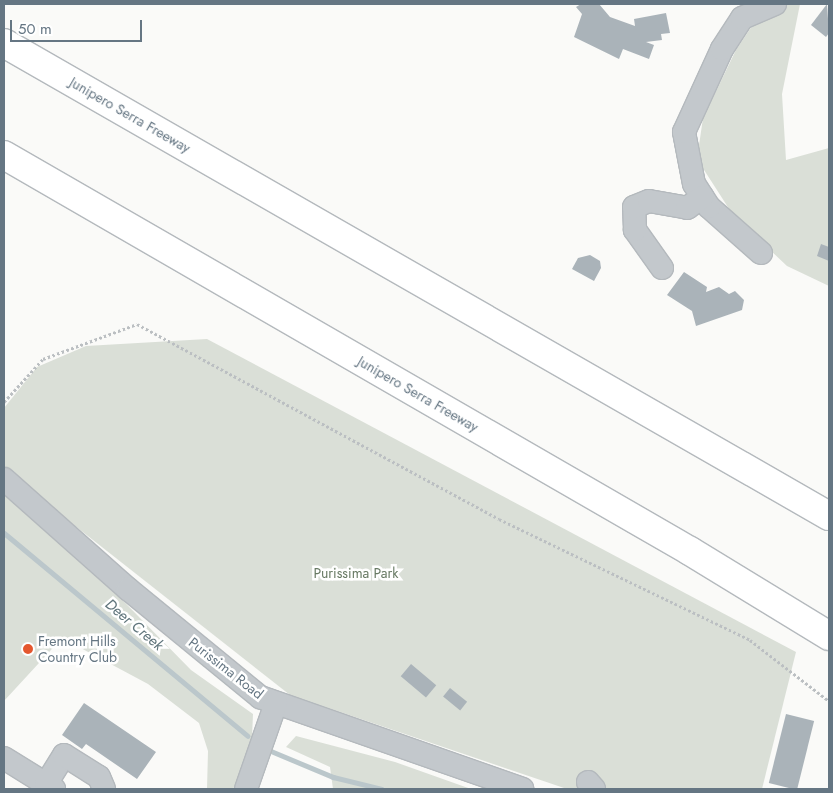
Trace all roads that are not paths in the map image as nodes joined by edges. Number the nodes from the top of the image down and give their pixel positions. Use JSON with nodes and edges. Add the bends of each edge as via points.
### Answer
{"nodes":[{"id":1,"x":774,"y":4,"type":"edge"},
{"id":2,"x":4,"y":43,"type":"edge"},
{"id":3,"x":4,"y":155,"type":"edge"},
{"id":4,"x":703,"y":197,"type":"junction"},
{"id":5,"x":761,"y":253,"type":"dead end"},
{"id":6,"x":662,"y":268,"type":"dead end"},
{"id":7,"x":4,"y":479,"type":"edge"},
{"id":8,"x":829,"y":516,"type":"edge"},
{"id":9,"x":829,"y":636,"type":"edge"},
{"id":10,"x":276,"y":703,"type":"junction"},
{"id":11,"x":4,"y":758,"type":"edge"},
{"id":12,"x":50,"y":787,"type":"edge"},
{"id":13,"x":104,"y":789,"type":"edge"},
{"id":14,"x":246,"y":789,"type":"edge"},
{"id":15,"x":522,"y":789,"type":"edge"}],
"edges":[{"from":1,"to":4,"type":"street","via":[[742,18],[722,49],[684,132],[694,184]]},
{"from":2,"to":8,"type":"highway","name":"Junipero Serra Freeway"},
{"from":3,"to":9,"type":"highway","name":"Junipero Serra Freeway"},
{"from":4,"to":5,"type":"street"},
{"from":4,"to":6,"type":"street","via":[[687,208],[649,201],[634,207],[635,230]]},
{"from":7,"to":10,"type":"street","name":"Purissima Road","via":[[135,595],[260,697]]},
{"from":10,"to":14,"type":"street"},
{"from":10,"to":15,"type":"street","name":"Purissima Road"},
{"from":11,"to":12,"type":"street"},
{"from":12,"to":13,"type":"street","via":[[64,755],[99,777]]}]}
